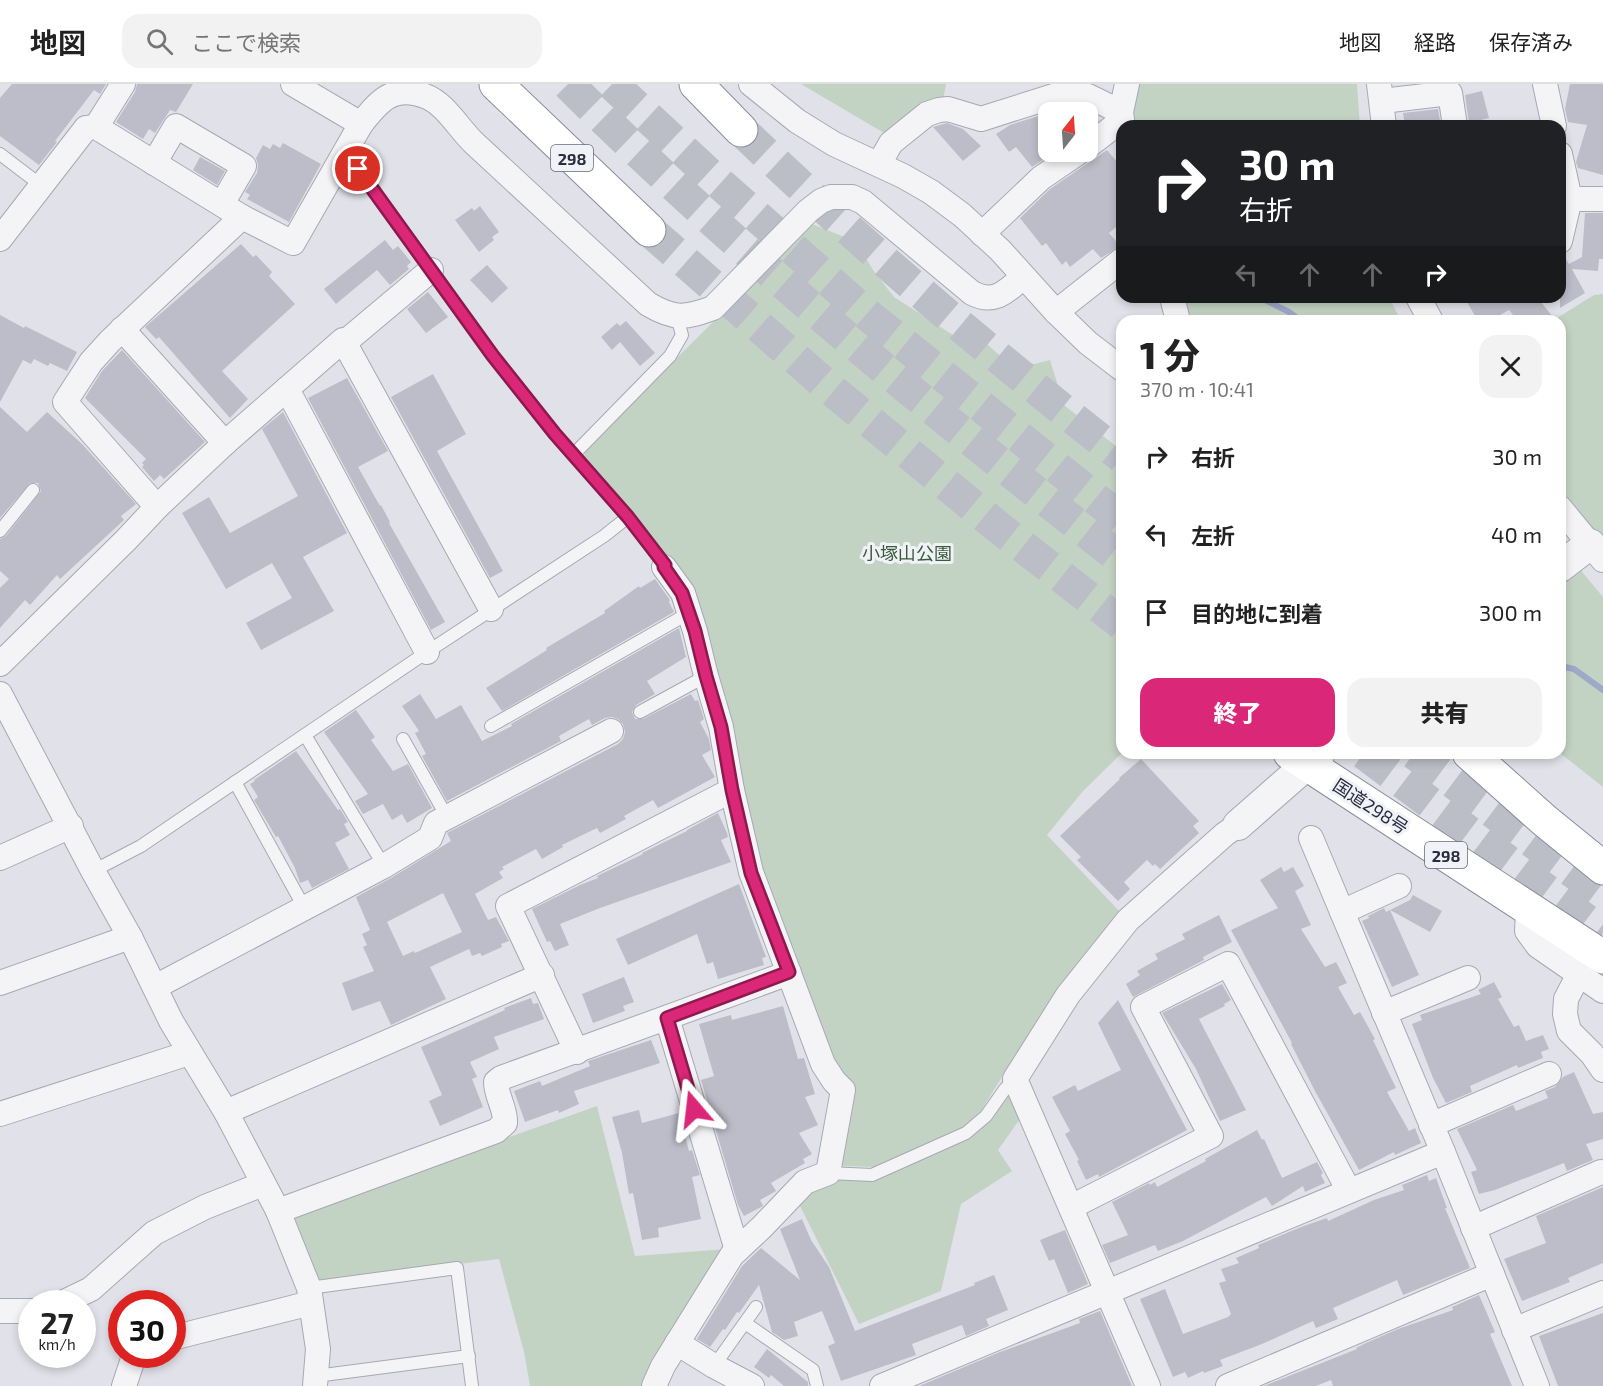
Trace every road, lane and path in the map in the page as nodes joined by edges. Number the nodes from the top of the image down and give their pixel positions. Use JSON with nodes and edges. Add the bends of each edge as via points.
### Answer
{"nodes":[{"id":1,"x":123,"y":84,"type":"edge"},
{"id":2,"x":293,"y":84,"type":"edge"},
{"id":3,"x":496,"y":84,"type":"edge"},
{"id":4,"x":696,"y":84,"type":"edge"},
{"id":5,"x":751,"y":84,"type":"edge"},
{"id":6,"x":1127,"y":84,"type":"edge"},
{"id":7,"x":1545,"y":84,"type":"edge"},
{"id":8,"x":388,"y":89,"type":"edge"},
{"id":9,"x":1044,"y":91,"type":"edge"},
{"id":10,"x":1380,"y":93,"type":"edge"},
{"id":11,"x":1122,"y":120,"type":"edge"},
{"id":12,"x":1383,"y":120,"type":"edge"},
{"id":13,"x":1454,"y":120,"type":"edge"},
{"id":14,"x":1553,"y":120,"type":"edge"},
{"id":15,"x":361,"y":124,"type":"junction"},
{"id":16,"x":1116,"y":125,"type":"edge"},
{"id":17,"x":96,"y":127,"type":"junction"},
{"id":18,"x":741,"y":130,"type":"tunnel mouth"},
{"id":19,"x":1098,"y":138,"type":"edge"},
{"id":20,"x":346,"y":152,"type":"junction"},
{"id":21,"x":0,"y":154,"type":"edge"},
{"id":22,"x":1064,"y":162,"type":"edge"},
{"id":23,"x":154,"y":163,"type":"junction"},
{"id":24,"x":879,"y":164,"type":"junction"},
{"id":25,"x":1566,"y":181,"type":"edge"},
{"id":26,"x":42,"y":186,"type":"junction"},
{"id":27,"x":1570,"y":199,"type":"junction"},
{"id":28,"x":1603,"y":199,"type":"edge"},
{"id":29,"x":232,"y":211,"type":"junction"},
{"id":30,"x":1566,"y":216,"type":"edge"},
{"id":31,"x":649,"y":231,"type":"tunnel mouth"},
{"id":32,"x":982,"y":234,"type":"junction"},
{"id":33,"x":0,"y":240,"type":"edge"},
{"id":34,"x":1116,"y":265,"type":"edge"},
{"id":35,"x":431,"y":270,"type":"junction"},
{"id":36,"x":1023,"y":277,"type":"junction"},
{"id":37,"x":1056,"y":312,"type":"junction"},
{"id":38,"x":677,"y":317,"type":"junction"},
{"id":39,"x":122,"y":329,"type":"junction"},
{"id":40,"x":344,"y":343,"type":"junction"},
{"id":41,"x":1116,"y":364,"type":"edge"},
{"id":42,"x":287,"y":389,"type":"junction"},
{"id":43,"x":225,"y":443,"type":"junction"},
{"id":44,"x":574,"y":454,"type":"junction"},
{"id":45,"x":33,"y":490,"type":"dead end"},
{"id":46,"x":158,"y":507,"type":"junction"},
{"id":47,"x":1566,"y":515,"type":"edge"},
{"id":48,"x":628,"y":517,"type":"junction"},
{"id":49,"x":0,"y":531,"type":"edge"},
{"id":50,"x":1596,"y":552,"type":"edge"},
{"id":51,"x":1566,"y":564,"type":"edge"},
{"id":52,"x":664,"y":567,"type":"joint"},
{"id":53,"x":491,"y":609,"type":"junction"},
{"id":54,"x":689,"y":613,"type":"junction"},
{"id":55,"x":427,"y":652,"type":"junction"},
{"id":56,"x":0,"y":664,"type":"edge"},
{"id":57,"x":706,"y":676,"type":"junction"},
{"id":58,"x":0,"y":693,"type":"edge"},
{"id":59,"x":640,"y":712,"type":"dead end"},
{"id":60,"x":6,"y":720,"type":"edge"},
{"id":61,"x":490,"y":726,"type":"dead end"},
{"id":62,"x":611,"y":731,"type":"dead end"},
{"id":63,"x":305,"y":735,"type":"junction"},
{"id":64,"x":403,"y":739,"type":"dead end"},
{"id":65,"x":1303,"y":759,"type":"edge"},
{"id":66,"x":1308,"y":759,"type":"edge"},
{"id":67,"x":1476,"y":759,"type":"edge"},
{"id":68,"x":235,"y":782,"type":"junction"},
{"id":69,"x":732,"y":790,"type":"junction"},
{"id":70,"x":447,"y":817,"type":"junction"},
{"id":71,"x":1238,"y":825,"type":"joint"},
{"id":72,"x":71,"y":826,"type":"junction"},
{"id":73,"x":1311,"y":838,"type":"dead end"},
{"id":74,"x":0,"y":858,"type":"edge"},
{"id":75,"x":384,"y":866,"type":"junction"},
{"id":76,"x":1603,"y":868,"type":"edge"},
{"id":77,"x":93,"y":871,"type":"junction"},
{"id":78,"x":1399,"y":886,"type":"dead end"},
{"id":79,"x":305,"y":909,"type":"junction"},
{"id":80,"x":1342,"y":912,"type":"junction"},
{"id":81,"x":130,"y":937,"type":"junction"},
{"id":82,"x":1591,"y":965,"type":"edge"},
{"id":83,"x":789,"y":972,"type":"junction"},
{"id":84,"x":542,"y":975,"type":"junction"},
{"id":85,"x":1468,"y":978,"type":"dead end"},
{"id":86,"x":0,"y":983,"type":"edge"},
{"id":87,"x":155,"y":987,"type":"junction"},
{"id":88,"x":1603,"y":991,"type":"edge"},
{"id":89,"x":1384,"y":1013,"type":"junction"},
{"id":90,"x":667,"y":1018,"type":"junction"},
{"id":91,"x":577,"y":1052,"type":"junction"},
{"id":92,"x":189,"y":1053,"type":"junction"},
{"id":93,"x":1603,"y":1070,"type":"edge"},
{"id":94,"x":1549,"y":1074,"type":"dead end"},
{"id":95,"x":1015,"y":1079,"type":"junction"},
{"id":96,"x":226,"y":1113,"type":"junction"},
{"id":97,"x":0,"y":1114,"type":"edge"},
{"id":98,"x":1431,"y":1125,"type":"junction"},
{"id":99,"x":1443,"y":1152,"type":"junction"},
{"id":100,"x":1601,"y":1172,"type":"dead end"},
{"id":101,"x":828,"y":1173,"type":"junction"},
{"id":102,"x":263,"y":1184,"type":"junction"},
{"id":103,"x":1349,"y":1191,"type":"junction"},
{"id":104,"x":1071,"y":1207,"type":"junction"},
{"id":105,"x":278,"y":1211,"type":"junction"},
{"id":106,"x":1473,"y":1228,"type":"junction"},
{"id":107,"x":736,"y":1250,"type":"junction"},
{"id":108,"x":1492,"y":1274,"type":"junction"},
{"id":109,"x":88,"y":1290,"type":"edge"},
{"id":110,"x":1107,"y":1292,"type":"junction"},
{"id":111,"x":1603,"y":1293,"type":"edge"},
{"id":112,"x":310,"y":1295,"type":"junction"},
{"id":113,"x":756,"y":1307,"type":"dead end"},
{"id":114,"x":0,"y":1311,"type":"edge"},
{"id":115,"x":18,"y":1311,"type":"edge"},
{"id":116,"x":745,"y":1323,"type":"junction"},
{"id":117,"x":1514,"y":1330,"type":"junction"},
{"id":118,"x":186,"y":1334,"type":"edge"},
{"id":119,"x":677,"y":1343,"type":"junction"},
{"id":120,"x":469,"y":1356,"type":"junction"},
{"id":121,"x":714,"y":1366,"type":"junction"},
{"id":122,"x":130,"y":1368,"type":"edge"},
{"id":123,"x":312,"y":1383,"type":"edge"},
{"id":124,"x":124,"y":1386,"type":"edge"},
{"id":125,"x":472,"y":1386,"type":"edge"},
{"id":126,"x":654,"y":1386,"type":"edge"},
{"id":127,"x":752,"y":1386,"type":"edge"},
{"id":128,"x":817,"y":1386,"type":"edge"},
{"id":129,"x":882,"y":1386,"type":"edge"},
{"id":130,"x":1148,"y":1386,"type":"edge"},
{"id":131,"x":1228,"y":1386,"type":"edge"},
{"id":132,"x":1537,"y":1386,"type":"edge"}],
"edges":[{"from":1,"to":17,"type":"street"},
{"from":2,"to":15,"type":"street"},
{"from":3,"to":31,"type":"highway","number":"298"},
{"from":4,"to":18,"type":"highway"},
{"from":5,"to":24,"type":"street","via":[[797,122]]},
{"from":6,"to":11,"type":"street"},
{"from":7,"to":14,"type":"street"},
{"from":8,"to":15,"type":"street"},
{"from":8,"to":38,"type":"street","via":[[426,96],[438,105],[648,304]]},
{"from":9,"to":11,"type":"street","via":[[1088,96]]},
{"from":9,"to":24,"type":"street","via":[[993,117],[981,119],[948,109],[927,114],[891,143]]},
{"from":10,"to":12,"type":"street"},
{"from":10,"to":13,"type":"street","via":[[1450,93]]},
{"from":15,"to":20,"type":"street"},
{"from":16,"to":19,"type":"street"},
{"from":17,"to":23,"type":"street"},
{"from":17,"to":26,"type":"street","via":[[86,128]]},
{"from":20,"to":29,"type":"street","via":[[293,243]]},
{"from":20,"to":35,"type":"lane"},
{"from":21,"to":26,"type":"lane"},
{"from":22,"to":32,"type":"street","via":[[1041,178]]},
{"from":23,"to":29,"type":"street"},
{"from":23,"to":29,"type":"street","via":[[176,126],[244,166]]},
{"from":24,"to":32,"type":"street","via":[[931,192]]},
{"from":25,"to":27,"type":"street"},
{"from":26,"to":33,"type":"street"},
{"from":27,"to":28,"type":"street"},
{"from":27,"to":30,"type":"street"},
{"from":29,"to":39,"type":"street"},
{"from":32,"to":36,"type":"street"},
{"from":34,"to":37,"type":"street"},
{"from":35,"to":40,"type":"street"},
{"from":35,"to":44,"type":"lane","via":[[493,356]]},
{"from":36,"to":37,"type":"street"},
{"from":36,"to":38,"type":"street","via":[[994,298],[982,298],[873,209],[852,197],[831,197],[808,210],[713,308]]},
{"from":37,"to":41,"type":"street"},
{"from":38,"to":44,"type":"lane","via":[[682,335],[670,356]]},
{"from":39,"to":43,"type":"street"},
{"from":39,"to":46,"type":"street","via":[[91,363],[65,402]]},
{"from":40,"to":42,"type":"street","via":[[343,340]]},
{"from":40,"to":53,"type":"street"},
{"from":42,"to":43,"type":"street"},
{"from":42,"to":55,"type":"street"},
{"from":43,"to":46,"type":"street"},
{"from":44,"to":48,"type":"lane"},
{"from":45,"to":49,"type":"lane"},
{"from":46,"to":56,"type":"street"},
{"from":47,"to":50,"type":"street"},
{"from":48,"to":52,"type":"lane"},
{"from":48,"to":53,"type":"lane"},
{"from":50,"to":51,"type":"street"},
{"from":52,"to":54,"type":"street","via":[[682,593]]},
{"from":53,"to":55,"type":"lane"},
{"from":54,"to":57,"type":"street"},
{"from":54,"to":61,"type":"lane"},
{"from":55,"to":63,"type":"lane"},
{"from":57,"to":59,"type":"lane"},
{"from":57,"to":69,"type":"street","via":[[721,727]]},
{"from":58,"to":60,"type":"street"},
{"from":60,"to":72,"type":"street"},
{"from":62,"to":70,"type":"street"},
{"from":63,"to":68,"type":"lane"},
{"from":63,"to":75,"type":"lane"},
{"from":64,"to":70,"type":"lane"},
{"from":65,"to":71,"type":"street"},
{"from":66,"to":82,"type":"highway","name":"国道298号","number":"298","via":[[1528,909]]},
{"from":67,"to":76,"type":"highway"},
{"from":68,"to":77,"type":"lane","via":[[141,846]]},
{"from":68,"to":79,"type":"lane"},
{"from":69,"to":83,"type":"street","via":[[751,873]]},
{"from":69,"to":84,"type":"street","via":[[508,906]]},
{"from":70,"to":75,"type":"street","via":[[436,823],[430,838]]},
{"from":71,"to":95,"type":"street","via":[[1128,920],[1068,995]]},
{"from":72,"to":74,"type":"street"},
{"from":72,"to":77,"type":"street"},
{"from":73,"to":80,"type":"street"},
{"from":75,"to":79,"type":"street"},
{"from":77,"to":81,"type":"street"},
{"from":78,"to":80,"type":"street"},
{"from":79,"to":87,"type":"street"},
{"from":80,"to":89,"type":"street"},
{"from":81,"to":86,"type":"street"},
{"from":81,"to":87,"type":"street"},
{"from":82,"to":88,"type":"street"},
{"from":82,"to":93,"type":"street","via":[[1566,999],[1564,1014],[1569,1031]]},
{"from":83,"to":90,"type":"street"},
{"from":83,"to":101,"type":"street","via":[[823,1064],[843,1090]]},
{"from":84,"to":91,"type":"street"},
{"from":84,"to":96,"type":"street"},
{"from":85,"to":89,"type":"street"},
{"from":87,"to":92,"type":"street"},
{"from":89,"to":98,"type":"street"},
{"from":90,"to":91,"type":"street"},
{"from":90,"to":107,"type":"street"},
{"from":91,"to":105,"type":"street","via":[[496,1082],[505,1118],[503,1127],[496,1131]]},
{"from":92,"to":96,"type":"street"},
{"from":92,"to":97,"type":"street"},
{"from":94,"to":98,"type":"street"},
{"from":95,"to":101,"type":"lane","via":[[986,1116],[966,1133],[872,1175]]},
{"from":95,"to":104,"type":"street"},
{"from":96,"to":102,"type":"street"},
{"from":98,"to":99,"type":"street"},
{"from":99,"to":103,"type":"street"},
{"from":99,"to":106,"type":"street"},
{"from":100,"to":106,"type":"street"},
{"from":101,"to":107,"type":"street","via":[[805,1182]]},
{"from":102,"to":105,"type":"street"},
{"from":102,"to":109,"type":"street","via":[[154,1233]]},
{"from":103,"to":104,"type":"street","via":[[1228,964],[1143,1007],[1211,1136]]},
{"from":103,"to":110,"type":"street"},
{"from":104,"to":110,"type":"street"},
{"from":105,"to":112,"type":"street"},
{"from":106,"to":108,"type":"street"},
{"from":107,"to":119,"type":"street"},
{"from":108,"to":117,"type":"street"},
{"from":108,"to":131,"type":"street"},
{"from":110,"to":129,"type":"street"},
{"from":110,"to":130,"type":"street"},
{"from":111,"to":117,"type":"street"},
{"from":112,"to":118,"type":"street"},
{"from":112,"to":120,"type":"lane","via":[[457,1268]]},
{"from":112,"to":123,"type":"street","via":[[318,1349]]},
{"from":113,"to":116,"type":"lane"},
{"from":114,"to":115,"type":"street"},
{"from":116,"to":121,"type":"lane"},
{"from":116,"to":128,"type":"lane","via":[[813,1370]]},
{"from":117,"to":132,"type":"street"},
{"from":119,"to":121,"type":"street"},
{"from":119,"to":126,"type":"street"},
{"from":120,"to":123,"type":"lane"},
{"from":120,"to":125,"type":"lane"},
{"from":121,"to":127,"type":"street"},
{"from":122,"to":124,"type":"street"}]}
